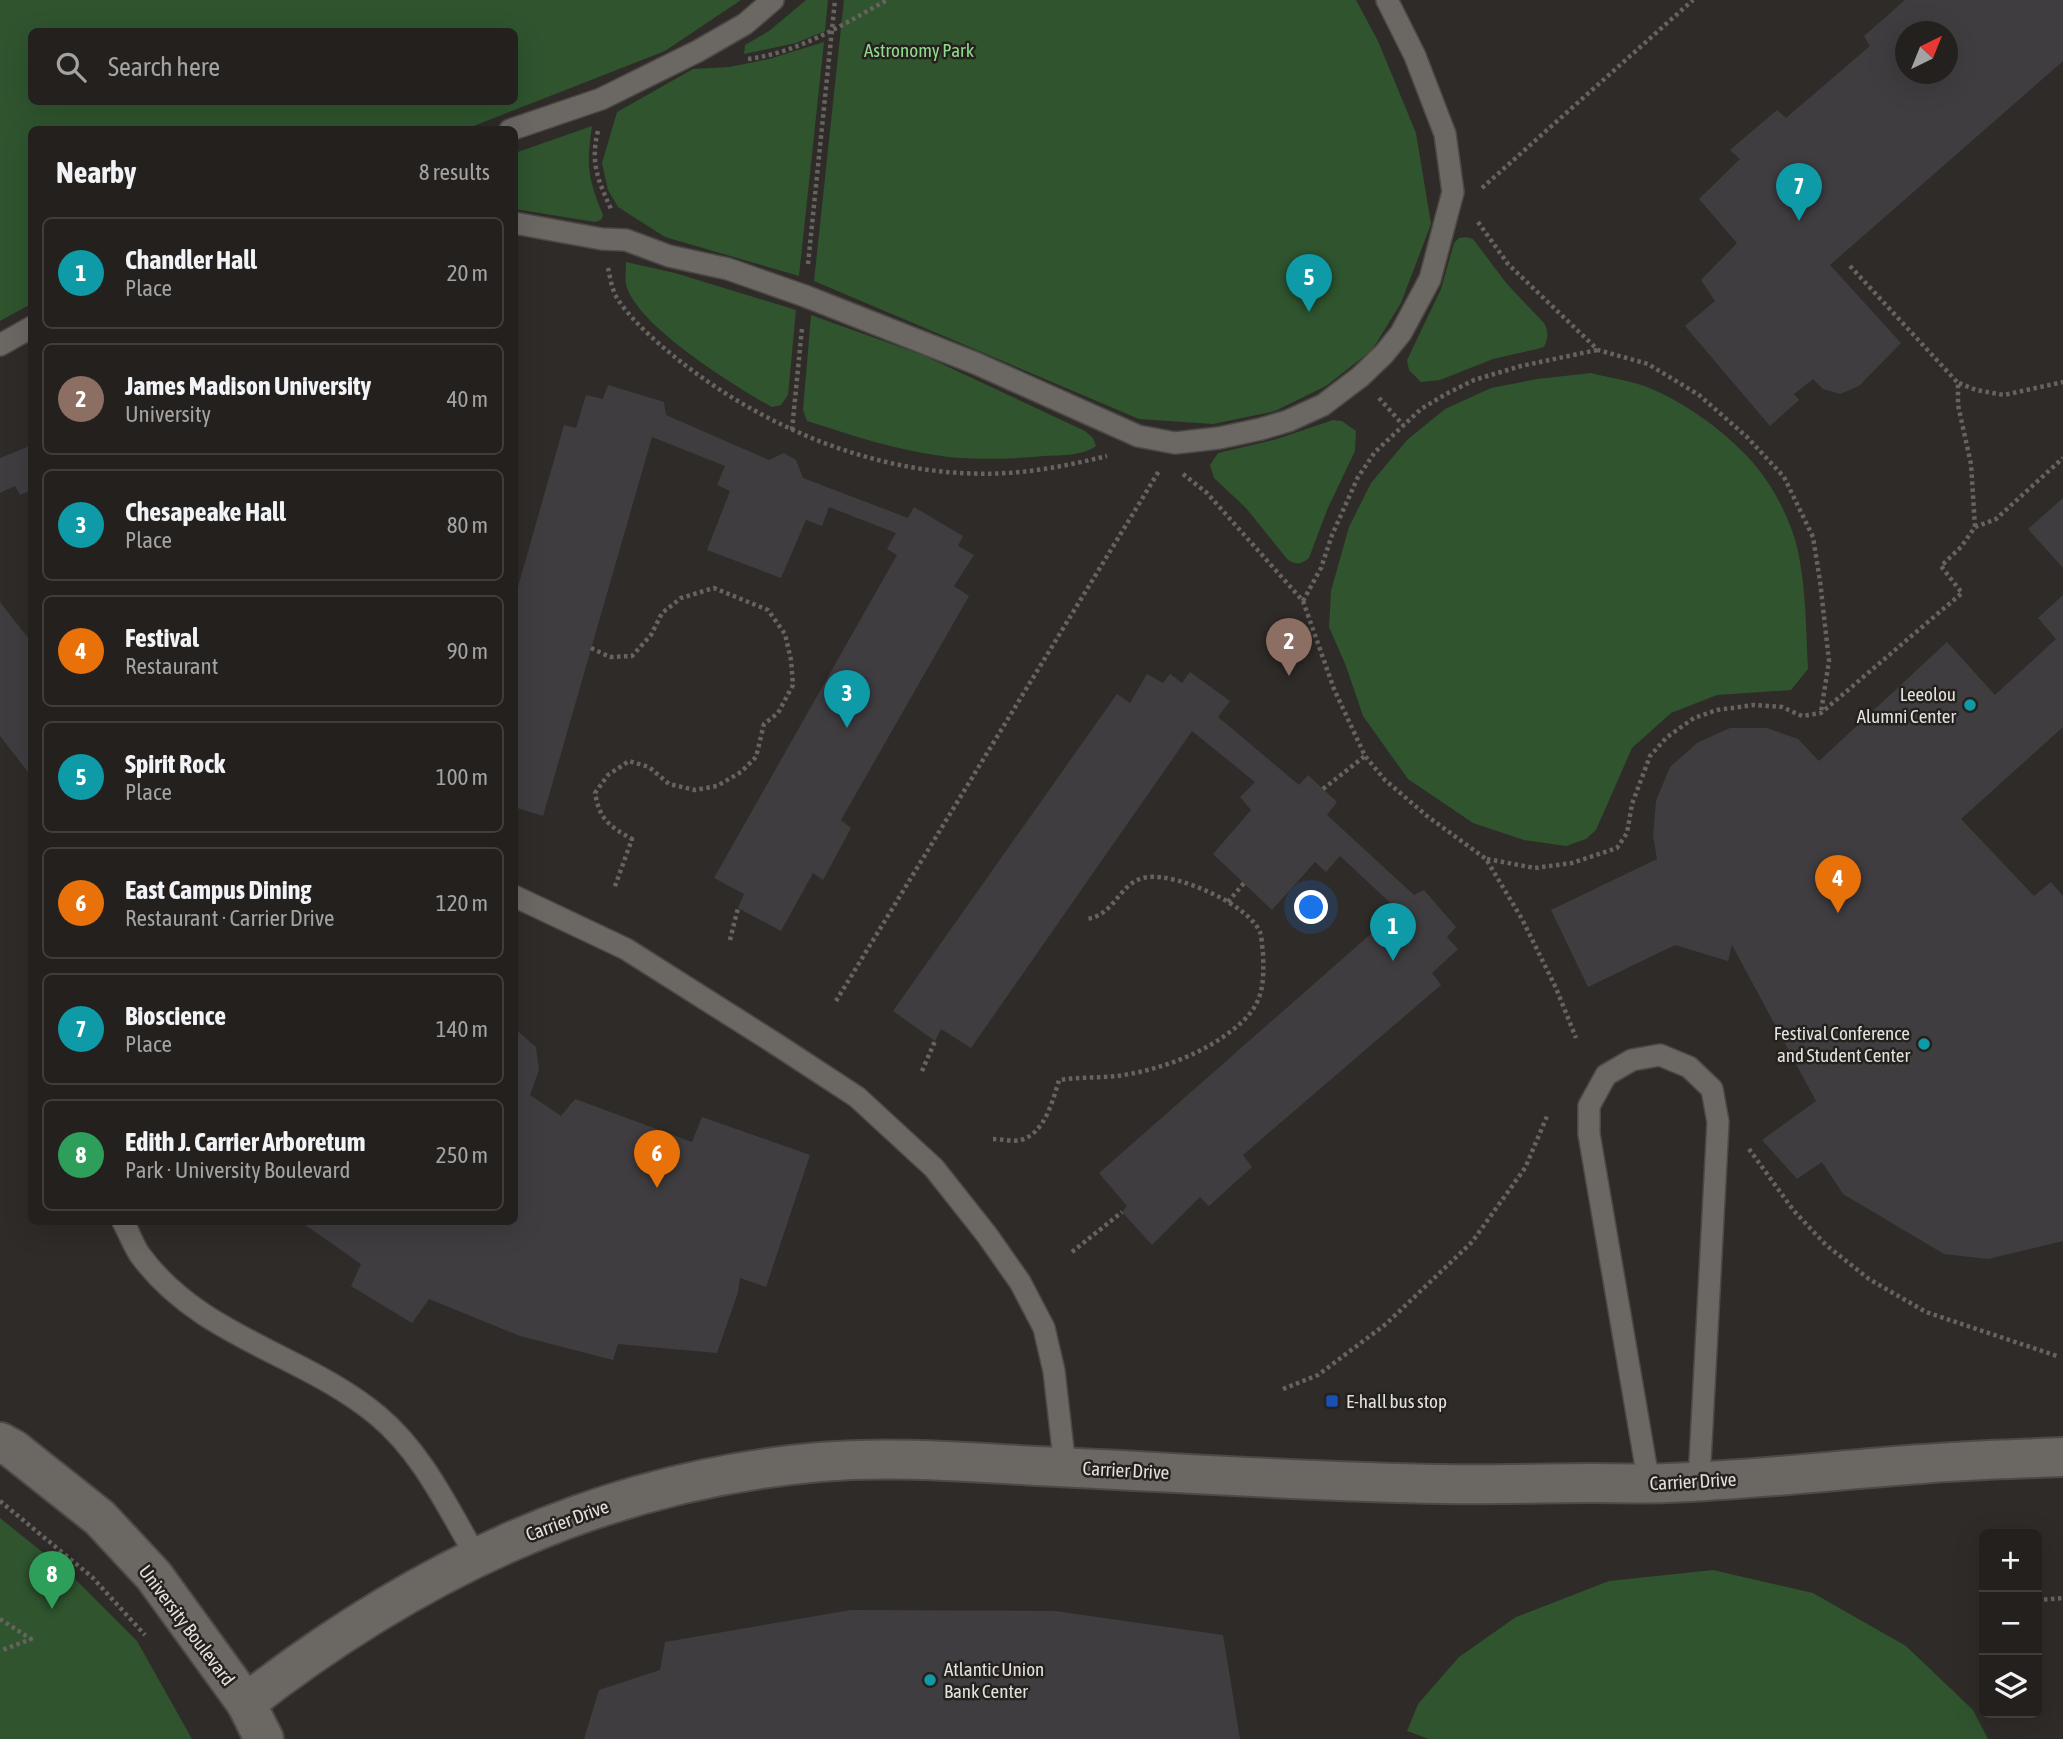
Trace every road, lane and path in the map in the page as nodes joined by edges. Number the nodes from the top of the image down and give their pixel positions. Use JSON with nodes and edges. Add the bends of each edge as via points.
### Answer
{"nodes":[{"id":1,"x":773,"y":0,"type":"edge"},
{"id":2,"x":835,"y":0,"type":"edge"},
{"id":3,"x":887,"y":0,"type":"edge"},
{"id":4,"x":1387,"y":0,"type":"edge"},
{"id":5,"x":1693,"y":0,"type":"edge"},
{"id":6,"x":831,"y":32,"type":"junction"},
{"id":7,"x":698,"y":51,"type":"junction"},
{"id":8,"x":518,"y":127,"type":"edge"},
{"id":9,"x":595,"y":142,"type":"dead end"},
{"id":10,"x":601,"y":188,"type":"dead end"},
{"id":11,"x":1463,"y":194,"type":"junction"},
{"id":12,"x":518,"y":224,"type":"edge"},
{"id":13,"x":602,"y":239,"type":"junction"},
{"id":14,"x":809,"y":248,"type":"dead end"},
{"id":15,"x":1850,"y":266,"type":"dead end"},
{"id":16,"x":802,"y":326,"type":"dead end"},
{"id":17,"x":28,"y":329,"type":"edge"},
{"id":18,"x":0,"y":345,"type":"edge"},
{"id":19,"x":1598,"y":350,"type":"junction"},
{"id":20,"x":2063,"y":382,"type":"edge"},
{"id":21,"x":1958,"y":383,"type":"junction"},
{"id":22,"x":792,"y":430,"type":"junction"},
{"id":23,"x":1138,"y":436,"type":"junction"},
{"id":24,"x":1170,"y":452,"type":"junction"},
{"id":25,"x":2063,"y":458,"type":"edge"},
{"id":26,"x":1975,"y":527,"type":"junction"},
{"id":27,"x":1303,"y":601,"type":"junction"},
{"id":28,"x":591,"y":648,"type":"dead end"},
{"id":29,"x":1821,"y":713,"type":"junction"},
{"id":30,"x":1365,"y":757,"type":"junction"},
{"id":31,"x":1323,"y":789,"type":"dead end"},
{"id":32,"x":1486,"y":859,"type":"junction"},
{"id":33,"x":1244,"y":883,"type":"dead end"},
{"id":34,"x":614,"y":889,"type":"dead end"},
{"id":35,"x":518,"y":898,"type":"edge"},
{"id":36,"x":1228,"y":902,"type":"junction"},
{"id":37,"x":738,"y":908,"type":"dead end"},
{"id":38,"x":1085,"y":919,"type":"dead end"},
{"id":39,"x":730,"y":940,"type":"dead end"},
{"id":40,"x":836,"y":1001,"type":"dead end"},
{"id":41,"x":1576,"y":1038,"type":"dead end"},
{"id":42,"x":935,"y":1041,"type":"dead end"},
{"id":43,"x":922,"y":1071,"type":"dead end"},
{"id":44,"x":1548,"y":1114,"type":"dead end"},
{"id":45,"x":993,"y":1139,"type":"dead end"},
{"id":46,"x":1749,"y":1149,"type":"dead end"},
{"id":47,"x":1122,"y":1212,"type":"dead end"},
{"id":48,"x":125,"y":1225,"type":"edge"},
{"id":49,"x":1072,"y":1252,"type":"dead end"},
{"id":50,"x":2057,"y":1356,"type":"dead end"},
{"id":51,"x":1283,"y":1389,"type":"dead end"},
{"id":52,"x":0,"y":1442,"type":"edge"},
{"id":53,"x":2059,"y":1461,"type":"edge"},
{"id":54,"x":1065,"y":1467,"type":"junction"},
{"id":55,"x":1699,"y":1481,"type":"junction"},
{"id":56,"x":1649,"y":1484,"type":"junction"},
{"id":57,"x":0,"y":1502,"type":"edge"},
{"id":58,"x":477,"y":1558,"type":"junction"},
{"id":59,"x":2063,"y":1598,"type":"edge"},
{"id":60,"x":2042,"y":1600,"type":"edge"},
{"id":61,"x":0,"y":1619,"type":"edge"},
{"id":62,"x":146,"y":1637,"type":"dead end"},
{"id":63,"x":0,"y":1651,"type":"edge"},
{"id":64,"x":246,"y":1703,"type":"junction"},
{"id":65,"x":264,"y":1739,"type":"edge"}],
"edges":[{"from":1,"to":7,"type":"lane","via":[[745,24]]},
{"from":2,"to":6,"type":"path"},
{"from":3,"to":6,"type":"path"},
{"from":4,"to":11,"type":"lane","via":[[1416,57]]},
{"from":5,"to":11,"type":"path"},
{"from":6,"to":7,"type":"path","via":[[787,51],[752,59],[709,63]]},
{"from":6,"to":14,"type":"path"},
{"from":7,"to":8,"type":"lane","via":[[601,99]]},
{"from":9,"to":10,"type":"path","via":[[593,158]]},
{"from":11,"to":19,"type":"path","via":[[1508,264]]},
{"from":11,"to":24,"type":"lane","via":[[1417,305],[1401,333],[1360,377],[1323,405],[1288,421]]},
{"from":12,"to":13,"type":"lane"},
{"from":13,"to":22,"type":"path","via":[[616,297],[655,340],[708,383]]},
{"from":13,"to":23,"type":"lane","via":[[626,240],[805,296],[975,363]]},
{"from":15,"to":21,"type":"path"},
{"from":16,"to":22,"type":"path"},
{"from":17,"to":18,"type":"lane"},
{"from":19,"to":27,"type":"path","via":[[1474,380],[1422,409],[1375,452],[1358,477]]},
{"from":19,"to":29,"type":"path","via":[[1648,365],[1699,395],[1784,477],[1813,537],[1820,581],[1829,661]]},
{"from":20,"to":21,"type":"path","via":[[2004,395]]},
{"from":21,"to":26,"type":"path"},
{"from":22,"to":23,"type":"path","via":[[889,462],[946,472],[1006,473],[1069,466],[1111,456]]},
{"from":23,"to":24,"type":"lane"},
{"from":24,"to":27,"type":"path"},
{"from":24,"to":40,"type":"path"},
{"from":25,"to":26,"type":"path","via":[[1996,519]]},
{"from":26,"to":29,"type":"path","via":[[1941,566],[1962,593]]},
{"from":27,"to":30,"type":"path","via":[[1334,689]]},
{"from":28,"to":34,"type":"path","via":[[610,657],[632,656],[651,635],[662,613],[681,598],[714,588],[768,610],[785,634],[791,660],[793,685],[778,713],[764,724],[756,757],[741,772],[717,786],[695,790],[669,784],[649,766],[629,761],[608,775],[595,793],[599,811],[612,827],[632,839]]},
{"from":29,"to":32,"type":"path","via":[[1802,716],[1782,707],[1754,705],[1694,718],[1650,756],[1632,804],[1627,834],[1618,848],[1573,863],[1535,868]]},
{"from":30,"to":31,"type":"path"},
{"from":30,"to":32,"type":"path","via":[[1427,816]]},
{"from":32,"to":41,"type":"path","via":[[1522,919]]},
{"from":33,"to":36,"type":"path"},
{"from":35,"to":54,"type":"lane","via":[[626,948],[858,1097],[934,1168],[1020,1282],[1044,1328],[1054,1370]]},
{"from":36,"to":38,"type":"path","via":[[1181,881],[1147,876],[1134,881],[1104,913]]},
{"from":36,"to":45,"type":"path","via":[[1260,932],[1265,982],[1253,1011],[1219,1039],[1173,1063],[1116,1076],[1059,1080],[1046,1117],[1035,1130],[1021,1140]]},
{"from":37,"to":39,"type":"path"},
{"from":42,"to":43,"type":"path"},
{"from":44,"to":51,"type":"path","via":[[1524,1168],[1472,1242],[1386,1324],[1318,1375]]},
{"from":46,"to":50,"type":"path","via":[[1794,1211],[1826,1245],[1869,1279],[1926,1312]]},
{"from":47,"to":49,"type":"path"},
{"from":48,"to":58,"type":"lane","via":[[140,1254],[199,1312],[346,1394],[400,1436]]},
{"from":52,"to":64,"type":"street","name":"University Boulevard","via":[[100,1518],[154,1576]]},
{"from":53,"to":55,"type":"street","name":"Carrier Drive","via":[[1925,1464]]},
{"from":54,"to":56,"type":"street","name":"Carrier Drive","via":[[1333,1482]]},
{"from":54,"to":58,"type":"street","name":"Carrier Drive","via":[[874,1459],[766,1469],[610,1503],[528,1533]]},
{"from":55,"to":56,"type":"street","name":"Carrier Drive"},
{"from":55,"to":56,"type":"lane","via":[[1718,1122],[1712,1089],[1689,1067],[1660,1055],[1632,1060],[1606,1075],[1589,1106],[1588,1134]]},
{"from":57,"to":62,"type":"path","via":[[92,1577]]},
{"from":58,"to":64,"type":"street","name":"Carrier Drive","via":[[331,1639]]},
{"from":59,"to":60,"type":"path"},
{"from":61,"to":63,"type":"path","via":[[31,1639]]},
{"from":64,"to":65,"type":"street","name":"University Boulevard"}]}
